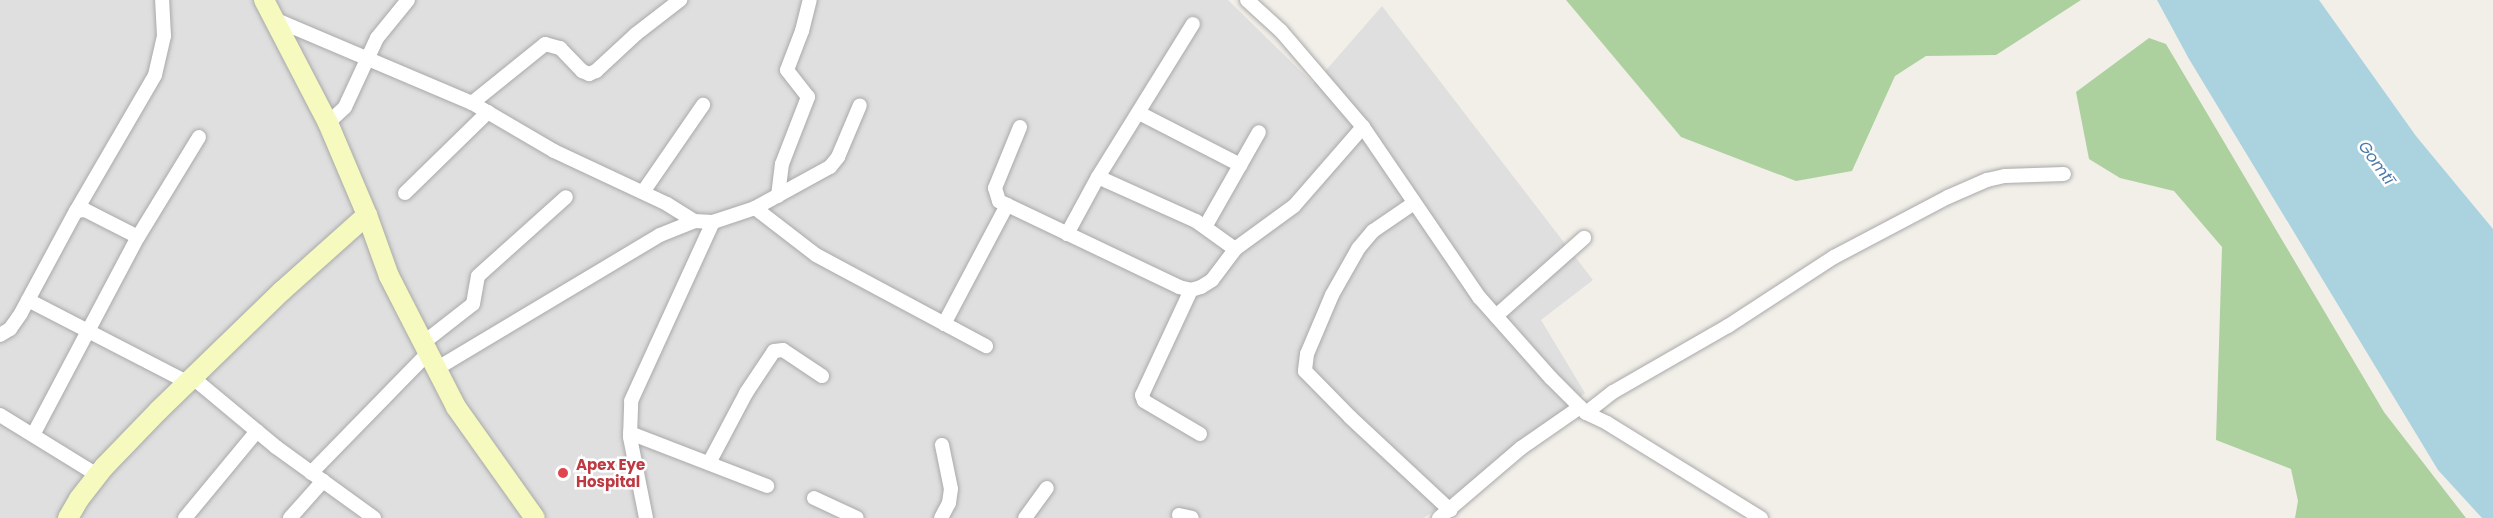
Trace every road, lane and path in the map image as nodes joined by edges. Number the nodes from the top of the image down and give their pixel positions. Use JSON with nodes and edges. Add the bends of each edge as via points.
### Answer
{"nodes":[{"id":1,"x":162,"y":0,"type":"edge"},
{"id":2,"x":264,"y":0,"type":"edge"},
{"id":3,"x":408,"y":0,"type":"edge"},
{"id":4,"x":680,"y":0,"type":"edge"},
{"id":5,"x":810,"y":0,"type":"edge"},
{"id":6,"x":1247,"y":0,"type":"edge"},
{"id":7,"x":274,"y":19,"type":"junction"},
{"id":8,"x":1193,"y":24,"type":"dead end"},
{"id":9,"x":368,"y":58,"type":"junction"},
{"id":10,"x":472,"y":103,"type":"junction"},
{"id":11,"x":703,"y":105,"type":"dead end"},
{"id":12,"x":860,"y":105,"type":"dead end"},
{"id":13,"x":488,"y":112,"type":"junction"},
{"id":14,"x":1139,"y":112,"type":"junction"},
{"id":15,"x":328,"y":123,"type":"junction"},
{"id":16,"x":1020,"y":127,"type":"dead end"},
{"id":17,"x":1363,"y":127,"type":"junction"},
{"id":18,"x":1258,"y":132,"type":"dead end"},
{"id":19,"x":199,"y":138,"type":"dead end"},
{"id":20,"x":1240,"y":165,"type":"junction"},
{"id":21,"x":2064,"y":174,"type":"dead end"},
{"id":22,"x":1098,"y":177,"type":"junction"},
{"id":23,"x":643,"y":192,"type":"junction"},
{"id":24,"x":405,"y":193,"type":"dead end"},
{"id":25,"x":778,"y":196,"type":"junction"},
{"id":26,"x":566,"y":198,"type":"dead end"},
{"id":27,"x":1414,"y":202,"type":"junction"},
{"id":28,"x":1007,"y":205,"type":"junction"},
{"id":29,"x":755,"y":208,"type":"junction"},
{"id":30,"x":76,"y":211,"type":"junction"},
{"id":31,"x":367,"y":215,"type":"junction"},
{"id":32,"x":694,"y":221,"type":"junction"},
{"id":33,"x":713,"y":222,"type":"junction"},
{"id":34,"x":1205,"y":227,"type":"junction"},
{"id":35,"x":1067,"y":234,"type":"junction"},
{"id":36,"x":138,"y":237,"type":"junction"},
{"id":37,"x":1584,"y":238,"type":"dead end"},
{"id":38,"x":1235,"y":249,"type":"junction"},
{"id":39,"x":1191,"y":290,"type":"junction"},
{"id":40,"x":28,"y":300,"type":"junction"},
{"id":41,"x":1496,"y":316,"type":"junction"},
{"id":42,"x":944,"y":324,"type":"junction"},
{"id":43,"x":87,"y":332,"type":"junction"},
{"id":44,"x":0,"y":335,"type":"edge"},
{"id":45,"x":986,"y":346,"type":"dead end"},
{"id":46,"x":429,"y":355,"type":"junction"},
{"id":47,"x":822,"y":376,"type":"dead end"},
{"id":48,"x":190,"y":380,"type":"junction"},
{"id":49,"x":1583,"y":410,"type":"junction"},
{"id":50,"x":0,"y":415,"type":"edge"},
{"id":51,"x":257,"y":431,"type":"junction"},
{"id":52,"x":630,"y":433,"type":"junction"},
{"id":53,"x":1200,"y":434,"type":"dead end"},
{"id":54,"x":33,"y":435,"type":"junction"},
{"id":55,"x":942,"y":445,"type":"dead end"},
{"id":56,"x":709,"y":463,"type":"junction"},
{"id":57,"x":311,"y":473,"type":"junction"},
{"id":58,"x":97,"y":475,"type":"junction"},
{"id":59,"x":322,"y":481,"type":"junction"},
{"id":60,"x":767,"y":486,"type":"dead end"},
{"id":61,"x":1047,"y":488,"type":"dead end"},
{"id":62,"x":814,"y":498,"type":"dead end"},
{"id":63,"x":1445,"y":514,"type":"edge"},
{"id":64,"x":68,"y":518,"type":"edge"},
{"id":65,"x":185,"y":518,"type":"edge"},
{"id":66,"x":290,"y":518,"type":"edge"},
{"id":67,"x":374,"y":518,"type":"edge"},
{"id":68,"x":535,"y":518,"type":"edge"},
{"id":69,"x":646,"y":518,"type":"edge"},
{"id":70,"x":857,"y":518,"type":"edge"},
{"id":71,"x":941,"y":518,"type":"edge"},
{"id":72,"x":1025,"y":518,"type":"edge"},
{"id":73,"x":1761,"y":518,"type":"edge"}],
"edges":[{"from":1,"to":30,"type":"street","via":[[164,36],[155,75]]},
{"from":2,"to":7,"type":"main road"},
{"from":3,"to":9,"type":"street","via":[[384,29]]},
{"from":4,"to":10,"type":"street","via":[[596,71],[582,71],[560,48],[544,44]]},
{"from":5,"to":25,"type":"street","via":[[787,70],[808,97],[782,164]]},
{"from":6,"to":17,"type":"street","via":[[1281,31]]},
{"from":7,"to":9,"type":"street"},
{"from":7,"to":15,"type":"main road"},
{"from":8,"to":14,"type":"street"},
{"from":9,"to":10,"type":"street"},
{"from":9,"to":15,"type":"street","via":[[351,97]]},
{"from":10,"to":13,"type":"street"},
{"from":11,"to":23,"type":"street"},
{"from":12,"to":25,"type":"street","via":[[830,167]]},
{"from":13,"to":23,"type":"street","via":[[554,151]]},
{"from":13,"to":24,"type":"street"},
{"from":14,"to":20,"type":"street"},
{"from":14,"to":22,"type":"street"},
{"from":15,"to":31,"type":"main road"},
{"from":16,"to":28,"type":"street","via":[[994,188],[999,201]]},
{"from":17,"to":27,"type":"street"},
{"from":17,"to":38,"type":"street","via":[[1294,206]]},
{"from":18,"to":20,"type":"street"},
{"from":19,"to":36,"type":"street"},
{"from":20,"to":34,"type":"street"},
{"from":21,"to":49,"type":"street","via":[[1987,180],[1948,197],[1834,257],[1728,326]]},
{"from":22,"to":34,"type":"street"},
{"from":22,"to":35,"type":"street"},
{"from":23,"to":32,"type":"street"},
{"from":25,"to":29,"type":"street"},
{"from":26,"to":46,"type":"street","via":[[478,276],[473,304]]},
{"from":27,"to":41,"type":"street"},
{"from":27,"to":63,"type":"street","via":[[1372,231],[1358,249],[1332,296],[1307,354],[1305,371]]},
{"from":28,"to":35,"type":"street"},
{"from":28,"to":42,"type":"street"},
{"from":29,"to":33,"type":"street"},
{"from":29,"to":42,"type":"street","via":[[816,255]]},
{"from":30,"to":36,"type":"street","via":[[85,210]]},
{"from":30,"to":40,"type":"street"},
{"from":31,"to":46,"type":"main road","via":[[389,276]]},
{"from":31,"to":48,"type":"main road"},
{"from":32,"to":33,"type":"street"},
{"from":32,"to":46,"type":"street"},
{"from":33,"to":52,"type":"street","via":[[638,383],[631,401]]},
{"from":34,"to":38,"type":"street"},
{"from":35,"to":39,"type":"street","via":[[1179,288]]},
{"from":36,"to":43,"type":"street"},
{"from":37,"to":41,"type":"street"},
{"from":38,"to":39,"type":"street","via":[[1212,279]]},
{"from":39,"to":53,"type":"street","via":[[1142,395],[1144,400]]},
{"from":40,"to":43,"type":"street"},
{"from":40,"to":44,"type":"street","via":[[10,329]]},
{"from":41,"to":49,"type":"street"},
{"from":42,"to":45,"type":"street"},
{"from":43,"to":48,"type":"street"},
{"from":43,"to":54,"type":"street"},
{"from":46,"to":57,"type":"street"},
{"from":46,"to":68,"type":"main road","via":[[456,407]]},
{"from":47,"to":56,"type":"street","via":[[783,350],[774,351],[746,393]]},
{"from":48,"to":51,"type":"street"},
{"from":48,"to":58,"type":"main road"},
{"from":49,"to":63,"type":"street","via":[[1521,448]]},
{"from":49,"to":73,"type":"street"},
{"from":50,"to":54,"type":"street"},
{"from":51,"to":57,"type":"street"},
{"from":51,"to":65,"type":"street"},
{"from":52,"to":56,"type":"street"},
{"from":52,"to":69,"type":"street"},
{"from":54,"to":58,"type":"street"},
{"from":55,"to":71,"type":"street","via":[[951,489]]},
{"from":56,"to":60,"type":"street"},
{"from":57,"to":59,"type":"street"},
{"from":58,"to":64,"type":"main road"},
{"from":59,"to":66,"type":"street"},
{"from":59,"to":67,"type":"street"},
{"from":61,"to":72,"type":"street"},
{"from":62,"to":70,"type":"street"}]}
